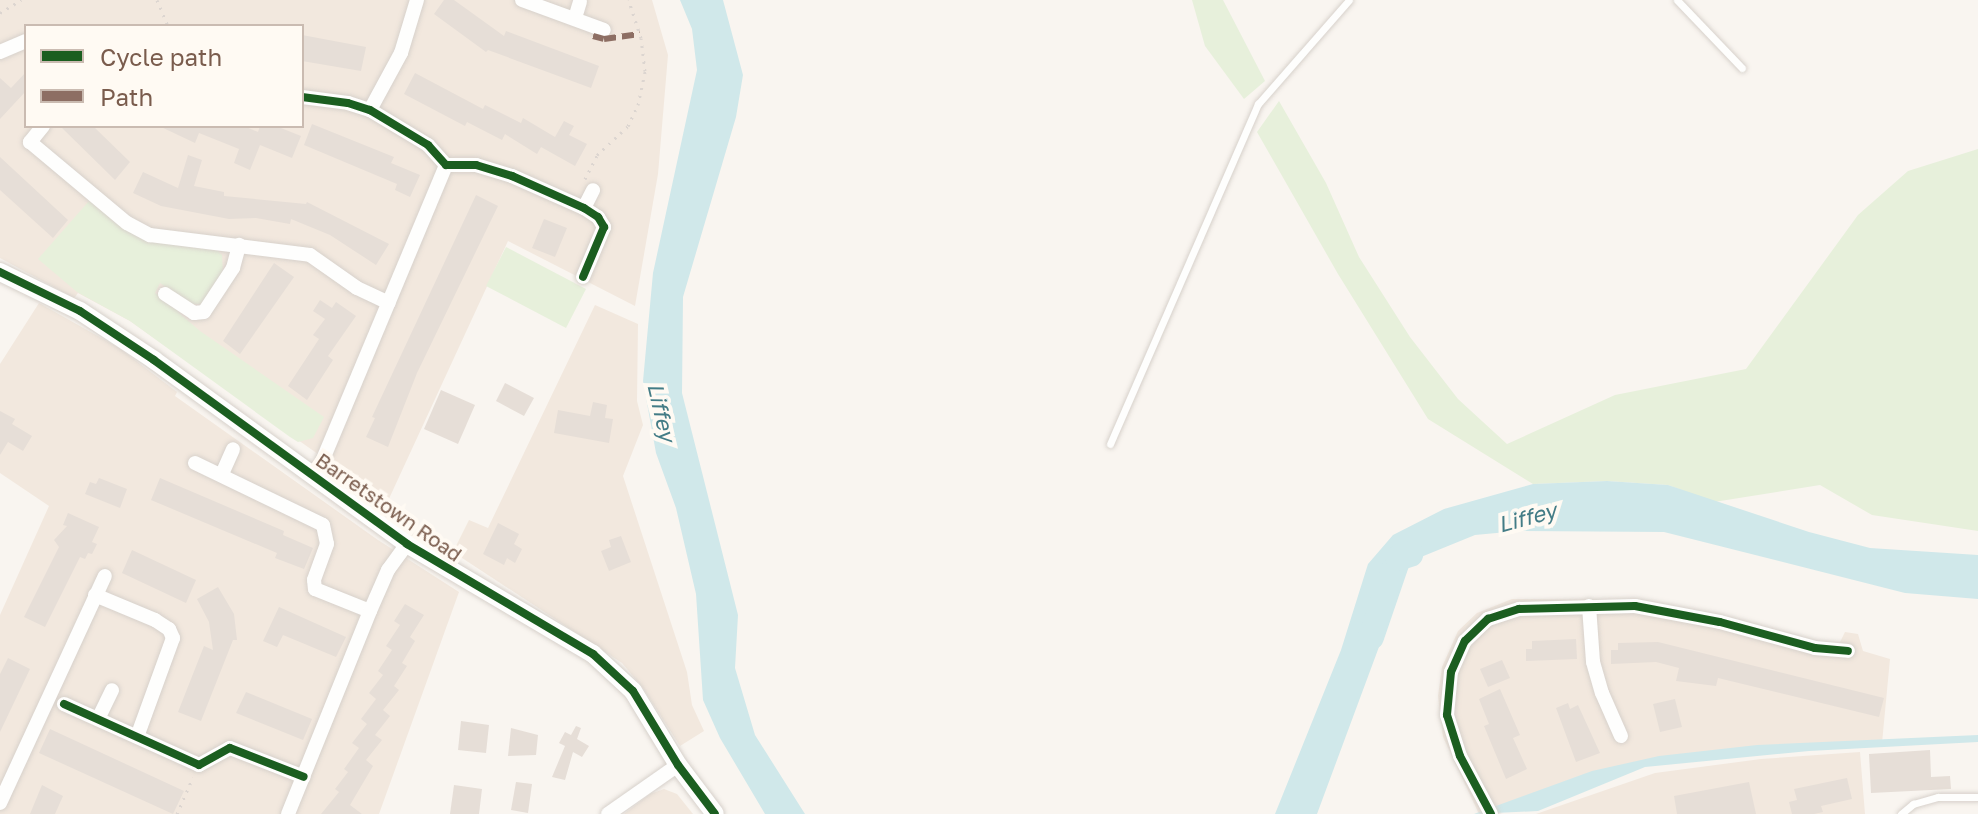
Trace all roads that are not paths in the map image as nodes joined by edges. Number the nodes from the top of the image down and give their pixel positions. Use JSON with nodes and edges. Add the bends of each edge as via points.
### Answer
{"nodes":[{"id":1,"x":417,"y":0,"type":"edge"},
{"id":2,"x":522,"y":0,"type":"edge"},
{"id":3,"x":1349,"y":0,"type":"edge"},
{"id":4,"x":1677,"y":0,"type":"edge"},
{"id":5,"x":580,"y":2,"type":"edge"},
{"id":6,"x":575,"y":18,"type":"junction"},
{"id":7,"x":604,"y":30,"type":"dead end"},
{"id":8,"x":24,"y":42,"type":"edge"},
{"id":9,"x":0,"y":52,"type":"edge"},
{"id":10,"x":1742,"y":68,"type":"dead end"},
{"id":11,"x":304,"y":97,"type":"edge"},
{"id":12,"x":370,"y":110,"type":"junction"},
{"id":13,"x":41,"y":128,"type":"edge"},
{"id":14,"x":446,"y":165,"type":"junction"},
{"id":15,"x":593,"y":190,"type":"road end"},
{"id":16,"x":584,"y":208,"type":"junction"},
{"id":17,"x":239,"y":245,"type":"junction"},
{"id":18,"x":0,"y":272,"type":"edge"},
{"id":19,"x":583,"y":277,"type":"dead end"},
{"id":20,"x":165,"y":294,"type":"dead end"},
{"id":21,"x":389,"y":303,"type":"junction"},
{"id":22,"x":1110,"y":444,"type":"dead end"},
{"id":23,"x":233,"y":449,"type":"dead end"},
{"id":24,"x":195,"y":463,"type":"dead end"},
{"id":25,"x":222,"y":474,"type":"junction"},
{"id":26,"x":316,"y":476,"type":"junction"},
{"id":27,"x":407,"y":544,"type":"junction"},
{"id":28,"x":105,"y":576,"type":"dead end"},
{"id":29,"x":95,"y":595,"type":"junction"},
{"id":30,"x":1589,"y":606,"type":"junction"},
{"id":31,"x":370,"y":611,"type":"junction"},
{"id":32,"x":1848,"y":651,"type":"dead end"},
{"id":33,"x":112,"y":690,"type":"dead end"},
{"id":34,"x":64,"y":704,"type":"dead end"},
{"id":35,"x":98,"y":719,"type":"junction"},
{"id":36,"x":1621,"y":736,"type":"dead end"},
{"id":37,"x":137,"y":737,"type":"junction"},
{"id":38,"x":678,"y":765,"type":"junction"},
{"id":39,"x":304,"y":777,"type":"junction"},
{"id":40,"x":1978,"y":797,"type":"edge"},
{"id":41,"x":0,"y":803,"type":"edge"},
{"id":42,"x":288,"y":814,"type":"edge"},
{"id":43,"x":608,"y":814,"type":"edge"},
{"id":44,"x":715,"y":814,"type":"edge"},
{"id":45,"x":1491,"y":814,"type":"edge"},
{"id":46,"x":1901,"y":814,"type":"edge"}],
"edges":[{"from":1,"to":12,"type":"street","via":[[401,53]]},
{"from":2,"to":6,"type":"street"},
{"from":3,"to":22,"type":"lane","via":[[1258,104]]},
{"from":4,"to":10,"type":"lane"},
{"from":5,"to":6,"type":"street"},
{"from":6,"to":7,"type":"street"},
{"from":8,"to":9,"type":"street"},
{"from":11,"to":12,"type":"street"},
{"from":12,"to":14,"type":"street","via":[[428,145]]},
{"from":13,"to":17,"type":"street","via":[[30,142],[127,223],[150,235]]},
{"from":14,"to":16,"type":"street","via":[[476,165],[512,176]]},
{"from":14,"to":21,"type":"street"},
{"from":15,"to":16,"type":"street"},
{"from":16,"to":19,"type":"street","via":[[604,227]]},
{"from":17,"to":20,"type":"street","via":[[233,268],[204,312],[194,313]]},
{"from":17,"to":21,"type":"street","via":[[310,255]]},
{"from":18,"to":26,"type":"street","name":"Barretstown Road","via":[[100,325]]},
{"from":21,"to":26,"type":"street"},
{"from":23,"to":25,"type":"street"},
{"from":24,"to":25,"type":"street"},
{"from":25,"to":31,"type":"street","via":[[323,525],[327,544],[315,589]]},
{"from":26,"to":27,"type":"street","name":"Barretstown Road"},
{"from":27,"to":31,"type":"street","via":[[388,570]]},
{"from":27,"to":38,"type":"street","name":"Barretstown Road","via":[[593,654],[633,691]]},
{"from":28,"to":29,"type":"street"},
{"from":29,"to":37,"type":"street","via":[[155,620],[173,638]]},
{"from":29,"to":41,"type":"street"},
{"from":30,"to":32,"type":"street","via":[[1635,606]]},
{"from":30,"to":36,"type":"street","via":[[1593,662]]},
{"from":30,"to":45,"type":"street","via":[[1519,609],[1488,619],[1465,641],[1451,672],[1447,715],[1460,756]]},
{"from":31,"to":39,"type":"street"},
{"from":33,"to":35,"type":"street"},
{"from":34,"to":35,"type":"street"},
{"from":35,"to":37,"type":"street"},
{"from":37,"to":39,"type":"street","via":[[199,765],[230,748]]},
{"from":38,"to":43,"type":"street"},
{"from":38,"to":44,"type":"street","name":"Barretstown Road"},
{"from":39,"to":42,"type":"street"},
{"from":40,"to":46,"type":"lane","via":[[1938,797],[1913,804]]}]}
